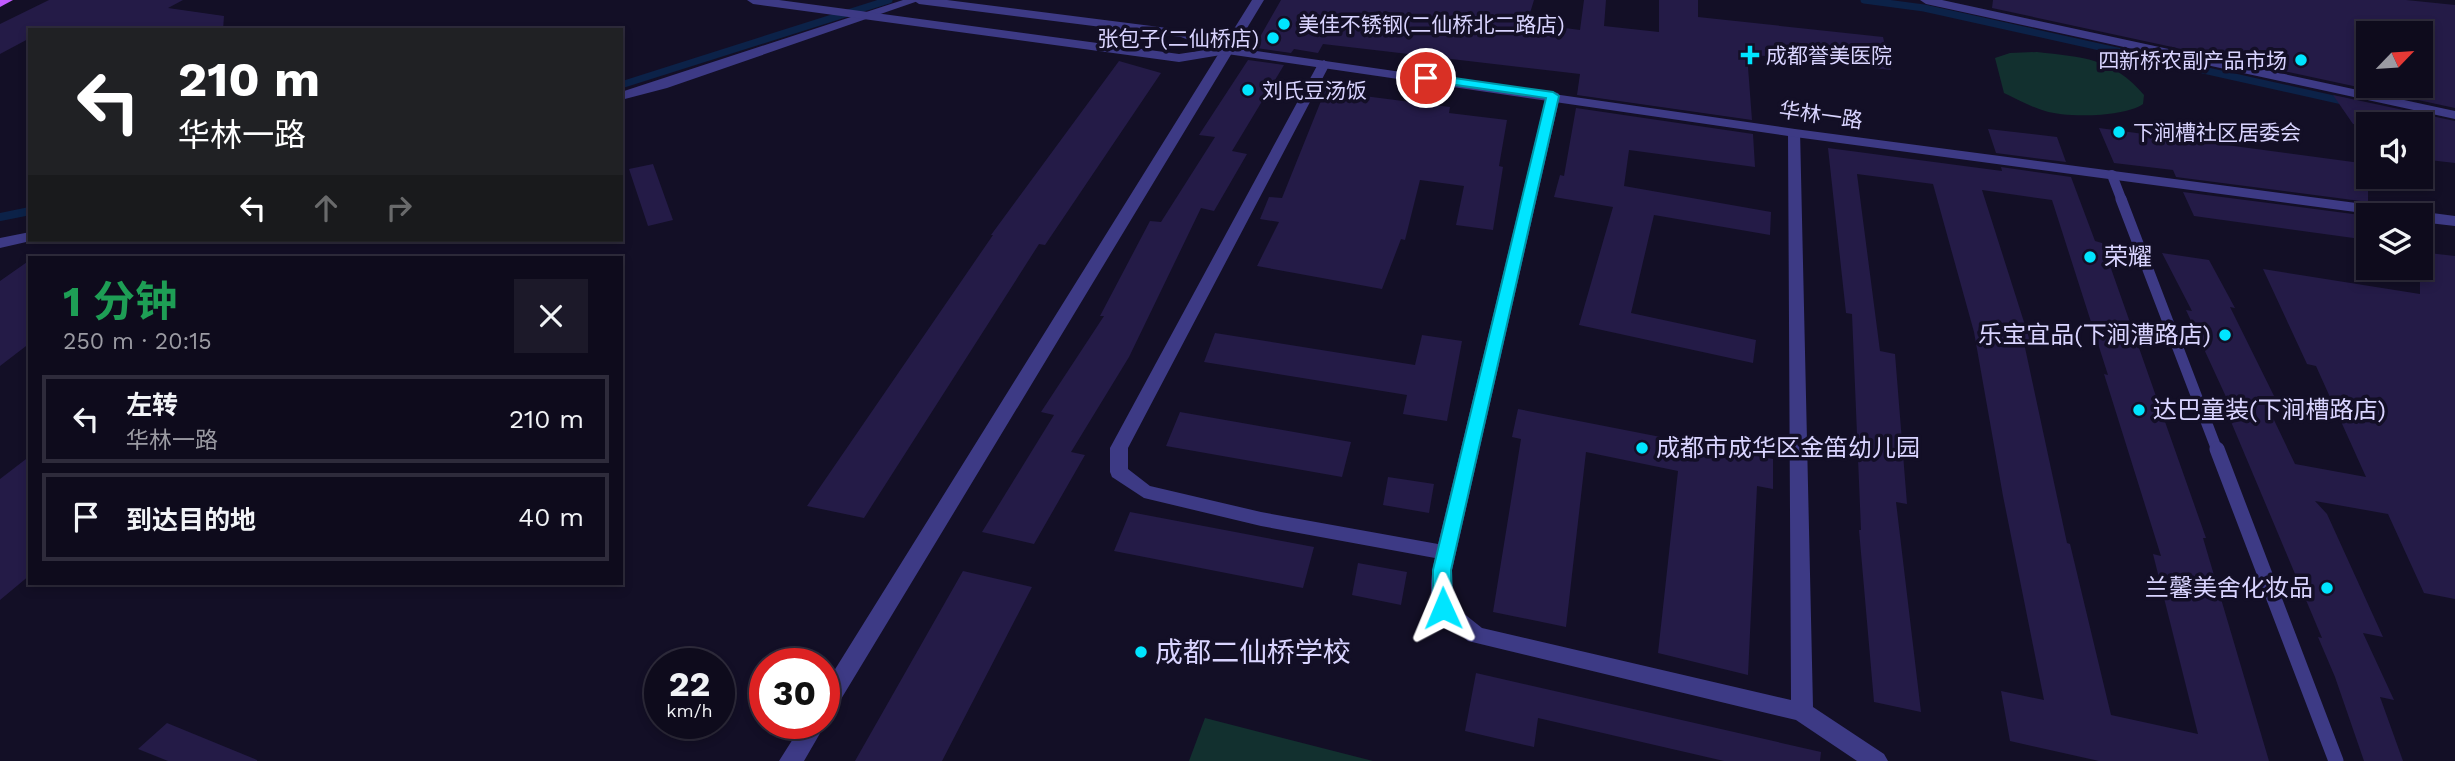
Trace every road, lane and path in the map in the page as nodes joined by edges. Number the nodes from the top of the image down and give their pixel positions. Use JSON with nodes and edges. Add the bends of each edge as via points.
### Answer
{"nodes":[{"id":1,"x":7,"y":0,"type":"edge"},
{"id":2,"x":753,"y":0,"type":"edge"},
{"id":3,"x":917,"y":0,"type":"edge"},
{"id":4,"x":1258,"y":0,"type":"edge"},
{"id":5,"x":1926,"y":0,"type":"edge"},
{"id":6,"x":767,"y":1,"type":"edge"},
{"id":7,"x":0,"y":3,"type":"edge"},
{"id":8,"x":863,"y":15,"type":"junction"},
{"id":9,"x":1227,"y":50,"type":"junction"},
{"id":10,"x":1324,"y":64,"type":"junction"},
{"id":11,"x":623,"y":95,"type":"edge"},
{"id":12,"x":1553,"y":96,"type":"junction"},
{"id":13,"x":2455,"y":115,"type":"edge"},
{"id":14,"x":1795,"y":133,"type":"junction"},
{"id":15,"x":2112,"y":175,"type":"junction"},
{"id":16,"x":2356,"y":208,"type":"edge"},
{"id":17,"x":2433,"y":218,"type":"edge"},
{"id":18,"x":2455,"y":221,"type":"edge"},
{"id":19,"x":28,"y":237,"type":"edge"},
{"id":20,"x":0,"y":243,"type":"edge"},
{"id":21,"x":1446,"y":553,"type":"junction"},
{"id":22,"x":840,"y":681,"type":"edge"},
{"id":23,"x":1802,"y":712,"type":"junction"},
{"id":24,"x":805,"y":739,"type":"edge"},
{"id":25,"x":791,"y":761,"type":"edge"},
{"id":26,"x":1876,"y":761,"type":"edge"},
{"id":27,"x":2336,"y":761,"type":"edge"}],
"edges":[{"from":1,"to":7,"type":"main road"},
{"from":2,"to":6,"type":"street"},
{"from":3,"to":8,"type":"street"},
{"from":3,"to":9,"type":"street","via":[[1183,34]]},
{"from":4,"to":9,"type":"street"},
{"from":5,"to":13,"type":"street"},
{"from":6,"to":8,"type":"street"},
{"from":8,"to":9,"type":"street","via":[[1179,58]]},
{"from":8,"to":11,"type":"street"},
{"from":9,"to":10,"type":"street","name":"华林一路"},
{"from":9,"to":22,"type":"street"},
{"from":10,"to":12,"type":"street","name":"华林一路"},
{"from":10,"to":21,"type":"street","via":[[1119,448],[1119,472],[1144,491],[1261,519]]},
{"from":12,"to":14,"type":"street","name":"华林一路"},
{"from":12,"to":21,"type":"street"},
{"from":14,"to":15,"type":"street","name":"华林一路"},
{"from":14,"to":23,"type":"street"},
{"from":15,"to":16,"type":"street","name":"华林一路"},
{"from":15,"to":27,"type":"lane"},
{"from":17,"to":18,"type":"street"},
{"from":19,"to":20,"type":"street"},
{"from":21,"to":23,"type":"street","via":[[1443,608],[1476,635]]},
{"from":23,"to":26,"type":"street"},
{"from":24,"to":25,"type":"street"}]}
